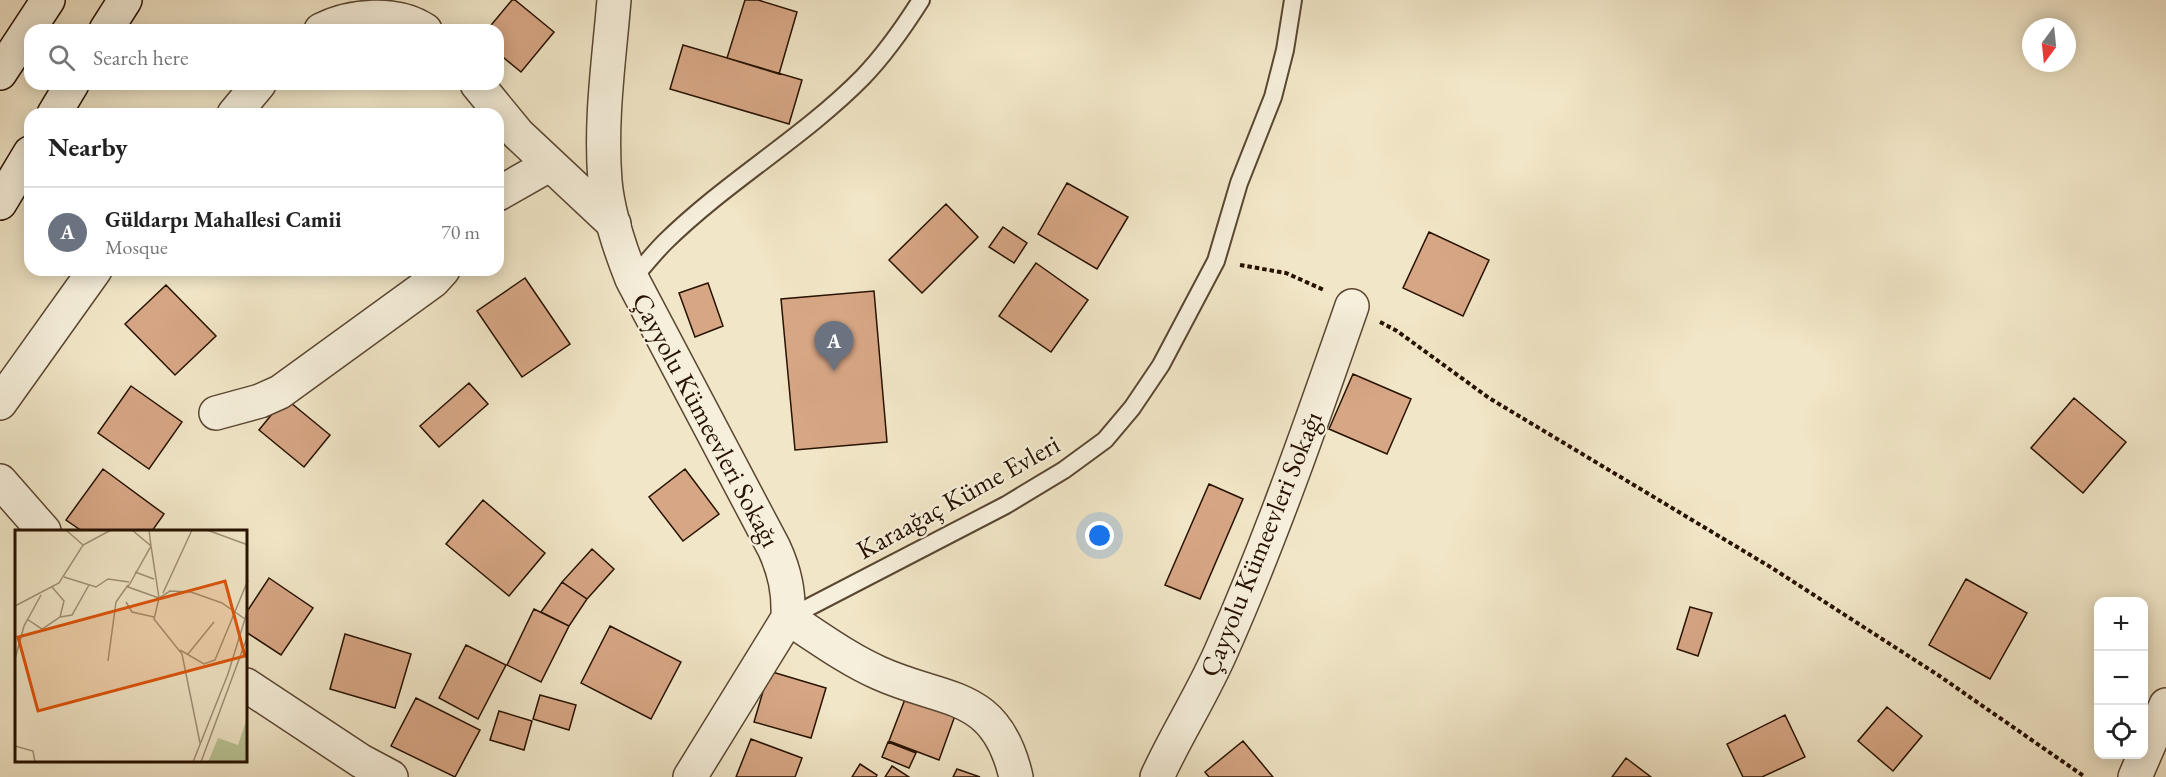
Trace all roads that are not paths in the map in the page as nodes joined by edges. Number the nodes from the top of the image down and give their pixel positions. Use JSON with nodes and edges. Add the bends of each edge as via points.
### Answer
{"nodes":[{"id":1,"x":48,"y":0,"type":"edge"},
{"id":2,"x":125,"y":0,"type":"edge"},
{"id":3,"x":614,"y":0,"type":"edge"},
{"id":4,"x":921,"y":0,"type":"edge"},
{"id":5,"x":1293,"y":0,"type":"edge"},
{"id":6,"x":32,"y":24,"type":"edge"},
{"id":7,"x":110,"y":24,"type":"edge"},
{"id":8,"x":334,"y":24,"type":"edge"},
{"id":9,"x":416,"y":24,"type":"edge"},
{"id":10,"x":24,"y":36,"type":"edge"},
{"id":11,"x":0,"y":73,"type":"edge"},
{"id":12,"x":68,"y":90,"type":"edge"},
{"id":13,"x":254,"y":90,"type":"edge"},
{"id":14,"x":482,"y":90,"type":"edge"},
{"id":15,"x":58,"y":108,"type":"edge"},
{"id":16,"x":239,"y":108,"type":"edge"},
{"id":17,"x":497,"y":108,"type":"edge"},
{"id":18,"x":504,"y":117,"type":"edge"},
{"id":19,"x":24,"y":163,"type":"edge"},
{"id":20,"x":549,"y":165,"type":"junction"},
{"id":21,"x":504,"y":191,"type":"edge"},
{"id":22,"x":0,"y":203,"type":"edge"},
{"id":23,"x":614,"y":224,"type":"junction"},
{"id":24,"x":91,"y":276,"type":"edge"},
{"id":25,"x":437,"y":276,"type":"edge"},
{"id":26,"x":632,"y":279,"type":"junction"},
{"id":27,"x":1352,"y":306,"type":"road end"},
{"id":28,"x":0,"y":404,"type":"edge"},
{"id":29,"x":216,"y":413,"type":"dead end"},
{"id":30,"x":0,"y":481,"type":"edge"},
{"id":31,"x":43,"y":530,"type":"edge"},
{"id":32,"x":788,"y":618,"type":"junction"},
{"id":33,"x":248,"y":687,"type":"edge"},
{"id":34,"x":2166,"y":705,"type":"edge"},
{"id":35,"x":391,"y":777,"type":"edge"},
{"id":36,"x":690,"y":777,"type":"edge"},
{"id":37,"x":1016,"y":777,"type":"edge"},
{"id":38,"x":1157,"y":777,"type":"edge"},
{"id":39,"x":2135,"y":777,"type":"edge"}],
"edges":[{"from":1,"to":6,"type":"street"},
{"from":2,"to":7,"type":"street"},
{"from":3,"to":23,"type":"street","name":"Çayyolu Kümeevleri Sokağı","via":[[603,124],[605,183]]},
{"from":4,"to":26,"type":"lane","via":[[864,76],[812,124],[666,242]]},
{"from":5,"to":32,"type":"lane","name":"Karaağaç Küme Evleri","via":[[1273,96],[1239,183],[1216,261],[1161,365],[1132,408],[1105,440],[1064,470],[1006,505]]},
{"from":8,"to":9,"type":"street","via":[[362,17]]},
{"from":10,"to":11,"type":"street"},
{"from":12,"to":15,"type":"street"},
{"from":13,"to":16,"type":"street"},
{"from":14,"to":17,"type":"street","name":"Çayyolu Kümeevleri Sokağı"},
{"from":18,"to":20,"type":"street","name":"Çayyolu Kümeevleri Sokağı"},
{"from":19,"to":22,"type":"street"},
{"from":20,"to":21,"type":"street"},
{"from":20,"to":23,"type":"street","name":"Çayyolu Kümeevleri Sokağı"},
{"from":23,"to":26,"type":"street","name":"Çayyolu Kümeevleri Sokağı"},
{"from":24,"to":28,"type":"street"},
{"from":25,"to":29,"type":"street","via":[[280,392]]},
{"from":26,"to":32,"type":"street","name":"Çayyolu Kümeevleri Sokağı","via":[[774,548],[787,586]]},
{"from":27,"to":38,"type":"street","name":"Çayyolu Kümeevleri Sokağı","via":[[1294,472],[1223,648]]},
{"from":30,"to":31,"type":"street"},
{"from":32,"to":36,"type":"street"},
{"from":32,"to":37,"type":"street","via":[[854,661],[972,708],[1002,735]]},
{"from":33,"to":35,"type":"street"},
{"from":34,"to":39,"type":"street"}]}
